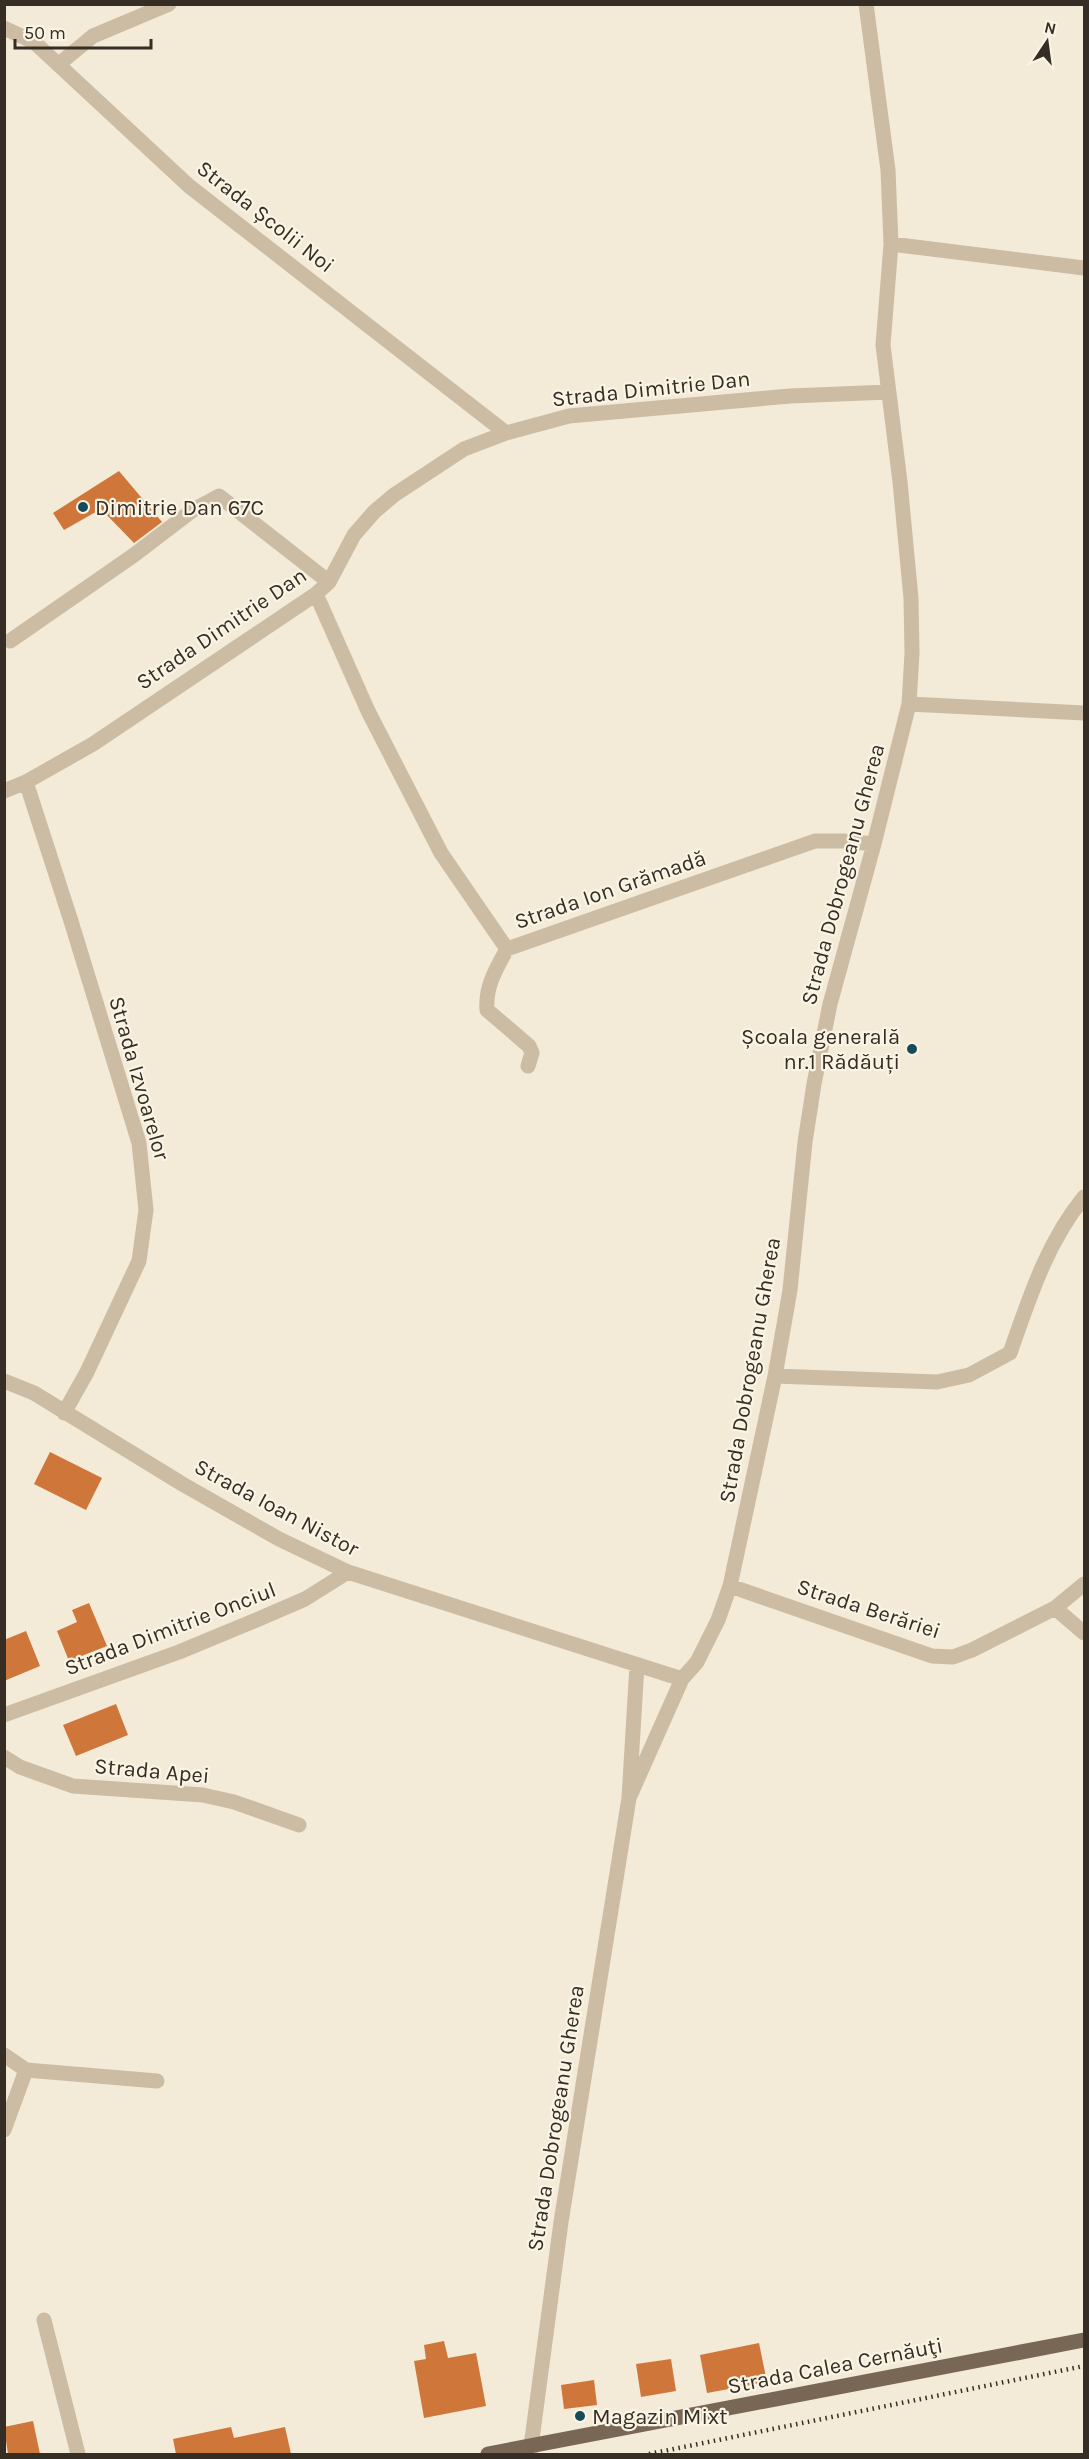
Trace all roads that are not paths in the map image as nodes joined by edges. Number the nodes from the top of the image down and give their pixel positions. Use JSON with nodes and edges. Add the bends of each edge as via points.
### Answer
{"nodes":[{"id":1,"x":169,"y":4,"type":"edge"},
{"id":2,"x":866,"y":4,"type":"edge"},
{"id":3,"x":4,"y":28,"type":"edge"},
{"id":4,"x":59,"y":64,"type":"junction"},
{"id":5,"x":891,"y":244,"type":"junction"},
{"id":6,"x":1084,"y":268,"type":"edge"},
{"id":7,"x":888,"y":392,"type":"junction"},
{"id":8,"x":506,"y":433,"type":"junction"},
{"id":9,"x":328,"y":582,"type":"junction"},
{"id":10,"x":316,"y":594,"type":"junction"},
{"id":11,"x":10,"y":641,"type":"dead end"},
{"id":12,"x":909,"y":704,"type":"junction"},
{"id":13,"x":1084,"y":713,"type":"edge"},
{"id":14,"x":26,"y":782,"type":"junction"},
{"id":15,"x":4,"y":791,"type":"edge"},
{"id":16,"x":874,"y":844,"type":"junction"},
{"id":17,"x":507,"y":948,"type":"junction"},
{"id":18,"x":528,"y":1066,"type":"dead end"},
{"id":19,"x":1084,"y":1197,"type":"edge"},
{"id":20,"x":775,"y":1376,"type":"junction"},
{"id":21,"x":4,"y":1381,"type":"edge"},
{"id":22,"x":64,"y":1413,"type":"junction"},
{"id":23,"x":348,"y":1572,"type":"junction"},
{"id":24,"x":1084,"y":1584,"type":"edge"},
{"id":25,"x":730,"y":1586,"type":"junction"},
{"id":26,"x":1055,"y":1608,"type":"junction"},
{"id":27,"x":1084,"y":1633,"type":"edge"},
{"id":28,"x":637,"y":1665,"type":"junction"},
{"id":29,"x":682,"y":1679,"type":"junction"},
{"id":30,"x":4,"y":1715,"type":"edge"},
{"id":31,"x":4,"y":1757,"type":"edge"},
{"id":32,"x":629,"y":1798,"type":"junction"},
{"id":33,"x":299,"y":1825,"type":"dead end"},
{"id":34,"x":4,"y":2055,"type":"edge"},
{"id":35,"x":26,"y":2070,"type":"junction"},
{"id":36,"x":157,"y":2081,"type":"dead end"},
{"id":37,"x":4,"y":2130,"type":"edge"},
{"id":38,"x":44,"y":2320,"type":"dead end"},
{"id":39,"x":1084,"y":2340,"type":"edge"},
{"id":40,"x":531,"y":2450,"type":"edge"},
{"id":41,"x":78,"y":2454,"type":"edge"},
{"id":42,"x":488,"y":2454,"type":"edge"}],
"edges":[{"from":1,"to":4,"type":"street","via":[[93,36]]},
{"from":2,"to":5,"type":"street","name":"Strada Dobrogeanu Gherea","via":[[888,170]]},
{"from":3,"to":4,"type":"street","name":"Strada Școlii Noi","via":[[34,42]]},
{"from":4,"to":8,"type":"street","name":"Strada Școlii Noi","via":[[189,186]]},
{"from":5,"to":6,"type":"street"},
{"from":5,"to":7,"type":"street","name":"Strada Dobrogeanu Gherea","via":[[883,345]]},
{"from":7,"to":8,"type":"street","name":"Strada Dimitrie Dan","via":[[790,396],[569,416]]},
{"from":7,"to":12,"type":"street","name":"Strada Dobrogeanu Gherea","via":[[911,598]]},
{"from":8,"to":9,"type":"street","name":"Strada Dimitrie Dan","via":[[464,449],[394,495],[354,535]]},
{"from":9,"to":10,"type":"street","name":"Strada Dimitrie Dan"},
{"from":9,"to":11,"type":"street","via":[[219,496],[193,510]]},
{"from":10,"to":14,"type":"street","name":"Strada Dimitrie Dan","via":[[93,744]]},
{"from":10,"to":17,"type":"street","name":"Strada Ion Grămadă","via":[[368,711],[441,853]]},
{"from":12,"to":13,"type":"street"},
{"from":12,"to":16,"type":"street","name":"Strada Dobrogeanu Gherea"},
{"from":14,"to":15,"type":"street","name":"Strada Dimitrie Dan"},
{"from":14,"to":22,"type":"street","name":"Strada Izvoarelor","via":[[140,1143],[146,1210],[139,1261]]},
{"from":16,"to":17,"type":"street","name":"Strada Ion Grămadă","via":[[815,841]]},
{"from":16,"to":20,"type":"street","name":"Strada Dobrogeanu Gherea","via":[[830,1004],[814,1084],[790,1290]]},
{"from":17,"to":18,"type":"street","via":[[491,979],[487,1010],[529,1046],[532,1053]]},
{"from":19,"to":20,"type":"street","via":[[1053,1244],[1010,1353],[969,1375],[937,1382]]},
{"from":20,"to":25,"type":"street","name":"Strada Dobrogeanu Gherea"},
{"from":21,"to":22,"type":"street","name":"Strada Ioan Nistor","via":[[34,1393]]},
{"from":22,"to":23,"type":"street","name":"Strada Ioan Nistor","via":[[279,1539]]},
{"from":23,"to":28,"type":"street","name":"Strada Ioan Nistor"},
{"from":23,"to":30,"type":"street","name":"Strada Dimitrie Onciul","via":[[305,1599],[254,1621]]},
{"from":24,"to":26,"type":"street","name":"Strada Berăriei"},
{"from":25,"to":26,"type":"street","name":"Strada Berăriei","via":[[933,1656],[953,1657],[972,1650]]},
{"from":25,"to":29,"type":"street","name":"Strada Dobrogeanu Gherea","via":[[697,1662]]},
{"from":26,"to":27,"type":"street"},
{"from":28,"to":29,"type":"street","name":"Strada Ioan Nistor"},
{"from":28,"to":32,"type":"street","name":"Strada Dobrogeanu Gherea"},
{"from":29,"to":32,"type":"street","name":"Strada Dobrogeanu Gherea"},
{"from":31,"to":33,"type":"street","name":"Strada Apei","via":[[20,1767],[73,1786],[203,1795]]},
{"from":32,"to":40,"type":"street","name":"Strada Dobrogeanu Gherea","via":[[561,2222]]},
{"from":34,"to":35,"type":"street"},
{"from":35,"to":36,"type":"street"},
{"from":35,"to":37,"type":"street"},
{"from":38,"to":41,"type":"street"},
{"from":39,"to":40,"type":"main road","name":"Strada Calea Cernăuţi"},
{"from":40,"to":42,"type":"main road","name":"Strada Calea Cernăuţi"}]}
